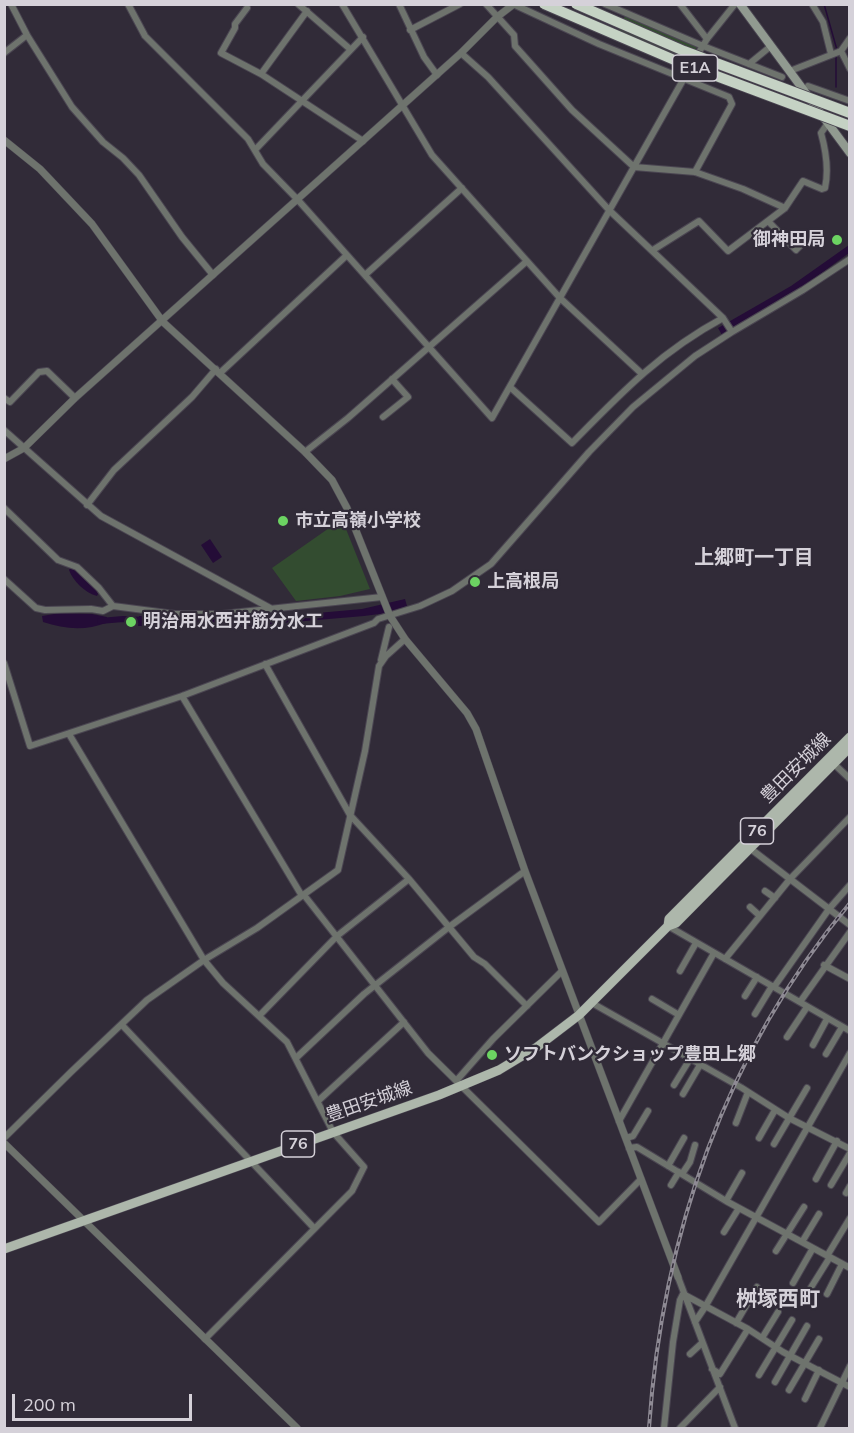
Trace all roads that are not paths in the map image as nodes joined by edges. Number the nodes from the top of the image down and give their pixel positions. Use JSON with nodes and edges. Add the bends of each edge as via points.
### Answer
{"nodes":[{"id":1,"x":11,"y":4,"type":"edge"},
{"id":2,"x":128,"y":4,"type":"edge"},
{"id":3,"x":298,"y":4,"type":"edge"},
{"id":4,"x":342,"y":4,"type":"edge"},
{"id":5,"x":399,"y":4,"type":"edge"},
{"id":6,"x":460,"y":4,"type":"edge"},
{"id":7,"x":486,"y":4,"type":"edge"},
{"id":8,"x":544,"y":4,"type":"edge"},
{"id":9,"x":576,"y":4,"type":"edge"},
{"id":10,"x":605,"y":4,"type":"edge"},
{"id":11,"x":680,"y":4,"type":"edge"},
{"id":12,"x":735,"y":4,"type":"edge"},
{"id":13,"x":740,"y":4,"type":"edge"},
{"id":14,"x":812,"y":4,"type":"edge"},
{"id":15,"x":514,"y":5,"type":"edge"},
{"id":16,"x":247,"y":8,"type":"dead end"},
{"id":17,"x":307,"y":11,"type":"junction"},
{"id":18,"x":623,"y":12,"type":"junction"},
{"id":19,"x":497,"y":17,"type":"junction"},
{"id":20,"x":410,"y":30,"type":"junction"},
{"id":21,"x":27,"y":35,"type":"junction"},
{"id":22,"x":363,"y":37,"type":"junction"},
{"id":23,"x":849,"y":38,"type":"edge"},
{"id":24,"x":707,"y":39,"type":"junction"},
{"id":25,"x":598,"y":44,"type":"junction"},
{"id":26,"x":703,"y":46,"type":"junction"},
{"id":27,"x":771,"y":46,"type":"junction"},
{"id":28,"x":350,"y":49,"type":"junction"},
{"id":29,"x":841,"y":51,"type":"junction"},
{"id":30,"x":4,"y":53,"type":"edge"},
{"id":31,"x":461,"y":53,"type":"junction"},
{"id":32,"x":831,"y":54,"type":"junction"},
{"id":33,"x":749,"y":64,"type":"junction"},
{"id":34,"x":849,"y":69,"type":"edge"},
{"id":35,"x":790,"y":71,"type":"junction"},
{"id":36,"x":261,"y":74,"type":"junction"},
{"id":37,"x":437,"y":75,"type":"junction"},
{"id":38,"x":782,"y":77,"type":"dead end"},
{"id":39,"x":683,"y":79,"type":"junction"},
{"id":40,"x":808,"y":86,"type":"dead end"},
{"id":41,"x":302,"y":100,"type":"junction"},
{"id":42,"x":849,"y":101,"type":"edge"},
{"id":43,"x":403,"y":104,"type":"junction"},
{"id":44,"x":849,"y":112,"type":"edge"},
{"id":45,"x":828,"y":123,"type":"junction"},
{"id":46,"x":849,"y":126,"type":"edge"},
{"id":47,"x":4,"y":140,"type":"edge"},
{"id":48,"x":363,"y":141,"type":"junction"},
{"id":49,"x":255,"y":150,"type":"junction"},
{"id":50,"x":849,"y":153,"type":"edge"},
{"id":51,"x":634,"y":167,"type":"junction"},
{"id":52,"x":695,"y":172,"type":"junction"},
{"id":53,"x":462,"y":188,"type":"junction"},
{"id":54,"x":298,"y":200,"type":"junction"},
{"id":55,"x":785,"y":208,"type":"junction"},
{"id":56,"x":609,"y":210,"type":"junction"},
{"id":57,"x":768,"y":222,"type":"junction"},
{"id":58,"x":804,"y":242,"type":"dead end"},
{"id":59,"x":653,"y":250,"type":"junction"},
{"id":60,"x":347,"y":255,"type":"junction"},
{"id":61,"x":849,"y":259,"type":"edge"},
{"id":62,"x":527,"y":261,"type":"junction"},
{"id":63,"x":213,"y":275,"type":"junction"},
{"id":64,"x":365,"y":275,"type":"junction"},
{"id":65,"x":560,"y":298,"type":"junction"},
{"id":66,"x":724,"y":320,"type":"junction"},
{"id":67,"x":163,"y":322,"type":"junction"},
{"id":68,"x":732,"y":330,"type":"junction"},
{"id":69,"x":429,"y":347,"type":"junction"},
{"id":70,"x":218,"y":371,"type":"junction"},
{"id":71,"x":641,"y":373,"type":"junction"},
{"id":72,"x":392,"y":379,"type":"junction"},
{"id":73,"x":510,"y":387,"type":"junction"},
{"id":74,"x":4,"y":398,"type":"edge"},
{"id":75,"x":75,"y":398,"type":"junction"},
{"id":76,"x":383,"y":417,"type":"dead end"},
{"id":77,"x":4,"y":430,"type":"edge"},
{"id":78,"x":24,"y":447,"type":"junction"},
{"id":79,"x":305,"y":452,"type":"junction"},
{"id":80,"x":4,"y":459,"type":"edge"},
{"id":81,"x":87,"y":505,"type":"junction"},
{"id":82,"x":4,"y":508,"type":"edge"},
{"id":83,"x":4,"y":579,"type":"edge"},
{"id":84,"x":384,"y":600,"type":"junction"},
{"id":85,"x":113,"y":606,"type":"junction"},
{"id":86,"x":271,"y":608,"type":"junction"},
{"id":87,"x":389,"y":614,"type":"junction"},
{"id":88,"x":389,"y":627,"type":"dead end"},
{"id":89,"x":405,"y":639,"type":"junction"},
{"id":90,"x":4,"y":663,"type":"edge"},
{"id":91,"x":265,"y":664,"type":"junction"},
{"id":92,"x":379,"y":666,"type":"junction"},
{"id":93,"x":182,"y":696,"type":"junction"},
{"id":94,"x":69,"y":734,"type":"junction"},
{"id":95,"x":849,"y":737,"type":"edge"},
{"id":96,"x":849,"y":747,"type":"edge"},
{"id":97,"x":831,"y":761,"type":"junction"},
{"id":98,"x":849,"y":779,"type":"edge"},
{"id":99,"x":350,"y":815,"type":"junction"},
{"id":100,"x":849,"y":817,"type":"edge"},
{"id":101,"x":747,"y":846,"type":"junction"},
{"id":102,"x":525,"y":871,"type":"junction"},
{"id":103,"x":409,"y":879,"type":"junction"},
{"id":104,"x":790,"y":879,"type":"junction"},
{"id":105,"x":849,"y":885,"type":"edge"},
{"id":106,"x":765,"y":891,"type":"dead end"},
{"id":107,"x":303,"y":896,"type":"junction"},
{"id":108,"x":775,"y":898,"type":"junction"},
{"id":109,"x":750,"y":907,"type":"dead end"},
{"id":110,"x":829,"y":909,"type":"junction"},
{"id":111,"x":760,"y":916,"type":"junction"},
{"id":112,"x":849,"y":925,"type":"edge"},
{"id":113,"x":668,"y":926,"type":"junction"},
{"id":114,"x":449,"y":927,"type":"junction"},
{"id":115,"x":849,"y":932,"type":"edge"},
{"id":116,"x":337,"y":936,"type":"junction"},
{"id":117,"x":696,"y":942,"type":"junction"},
{"id":118,"x":714,"y":953,"type":"junction"},
{"id":119,"x":725,"y":959,"type":"junction"},
{"id":120,"x":204,"y":960,"type":"junction"},
{"id":121,"x":824,"y":965,"type":"junction"},
{"id":122,"x":562,"y":970,"type":"junction"},
{"id":123,"x":680,"y":971,"type":"dead end"},
{"id":124,"x":757,"y":977,"type":"junction"},
{"id":125,"x":849,"y":979,"type":"edge"},
{"id":126,"x":376,"y":985,"type":"junction"},
{"id":127,"x":773,"y":987,"type":"junction"},
{"id":128,"x":745,"y":996,"type":"dead end"},
{"id":129,"x":652,"y":999,"type":"dead end"},
{"id":130,"x":800,"y":1002,"type":"junction"},
{"id":131,"x":592,"y":1003,"type":"junction"},
{"id":132,"x":527,"y":1006,"type":"junction"},
{"id":133,"x":807,"y":1007,"type":"junction"},
{"id":134,"x":755,"y":1014,"type":"dead end"},
{"id":135,"x":260,"y":1015,"type":"junction"},
{"id":136,"x":579,"y":1015,"type":"junction"},
{"id":137,"x":679,"y":1015,"type":"junction"},
{"id":138,"x":827,"y":1018,"type":"junction"},
{"id":139,"x":404,"y":1022,"type":"junction"},
{"id":140,"x":122,"y":1025,"type":"junction"},
{"id":141,"x":842,"y":1027,"type":"junction"},
{"id":142,"x":849,"y":1031,"type":"edge"},
{"id":143,"x":787,"y":1037,"type":"dead end"},
{"id":144,"x":663,"y":1043,"type":"junction"},
{"id":145,"x":813,"y":1045,"type":"dead end"},
{"id":146,"x":849,"y":1053,"type":"edge"},
{"id":147,"x":826,"y":1054,"type":"dead end"},
{"id":148,"x":296,"y":1058,"type":"junction"},
{"id":149,"x":690,"y":1059,"type":"junction"},
{"id":150,"x":700,"y":1065,"type":"junction"},
{"id":151,"x":460,"y":1083,"type":"junction"},
{"id":152,"x":674,"y":1085,"type":"dead end"},
{"id":153,"x":807,"y":1088,"type":"dead end"},
{"id":154,"x":748,"y":1092,"type":"junction"},
{"id":155,"x":682,"y":1094,"type":"dead end"},
{"id":156,"x":318,"y":1101,"type":"junction"},
{"id":157,"x":775,"y":1110,"type":"junction"},
{"id":158,"x":648,"y":1111,"type":"dead end"},
{"id":159,"x":789,"y":1118,"type":"junction"},
{"id":160,"x":620,"y":1122,"type":"junction"},
{"id":161,"x":736,"y":1123,"type":"dead end"},
{"id":162,"x":809,"y":1127,"type":"junction"},
{"id":163,"x":333,"y":1132,"type":"junction"},
{"id":164,"x":4,"y":1138,"type":"edge"},
{"id":165,"x":626,"y":1138,"type":"junction"},
{"id":166,"x":684,"y":1138,"type":"dead end"},
{"id":167,"x":759,"y":1138,"type":"dead end"},
{"id":168,"x":837,"y":1141,"type":"junction"},
{"id":169,"x":4,"y":1143,"type":"edge"},
{"id":170,"x":774,"y":1144,"type":"dead end"},
{"id":171,"x":695,"y":1145,"type":"dead end"},
{"id":172,"x":630,"y":1148,"type":"junction"},
{"id":173,"x":849,"y":1149,"type":"edge"},
{"id":174,"x":849,"y":1153,"type":"edge"},
{"id":175,"x":252,"y":1161,"type":"junction"},
{"id":176,"x":668,"y":1166,"type":"junction"},
{"id":177,"x":681,"y":1173,"type":"junction"},
{"id":178,"x":742,"y":1173,"type":"dead end"},
{"id":179,"x":641,"y":1179,"type":"junction"},
{"id":180,"x":816,"y":1179,"type":"dead end"},
{"id":181,"x":671,"y":1185,"type":"dead end"},
{"id":182,"x":831,"y":1185,"type":"dead end"},
{"id":183,"x":849,"y":1186,"type":"edge"},
{"id":184,"x":846,"y":1193,"type":"dead end"},
{"id":185,"x":726,"y":1201,"type":"junction"},
{"id":186,"x":804,"y":1207,"type":"dead end"},
{"id":187,"x":739,"y":1208,"type":"junction"},
{"id":188,"x":819,"y":1214,"type":"dead end"},
{"id":189,"x":755,"y":1217,"type":"junction"},
{"id":190,"x":849,"y":1218,"type":"edge"},
{"id":191,"x":82,"y":1220,"type":"junction"},
{"id":192,"x":314,"y":1227,"type":"junction"},
{"id":193,"x":724,"y":1232,"type":"dead end"},
{"id":194,"x":787,"y":1235,"type":"junction"},
{"id":195,"x":802,"y":1242,"type":"junction"},
{"id":196,"x":813,"y":1248,"type":"junction"},
{"id":197,"x":4,"y":1249,"type":"edge"},
{"id":198,"x":776,"y":1251,"type":"dead end"},
{"id":199,"x":828,"y":1257,"type":"junction"},
{"id":200,"x":842,"y":1264,"type":"junction"},
{"id":201,"x":849,"y":1268,"type":"edge"},
{"id":202,"x":678,"y":1277,"type":"joint"},
{"id":203,"x":793,"y":1283,"type":"dead end"},
{"id":204,"x":757,"y":1287,"type":"dead end"},
{"id":205,"x":810,"y":1288,"type":"dead end"},
{"id":206,"x":684,"y":1294,"type":"junction"},
{"id":207,"x":827,"y":1294,"type":"dead end"},
{"id":208,"x":705,"y":1307,"type":"junction"},
{"id":209,"x":778,"y":1312,"type":"dead end"},
{"id":210,"x":792,"y":1320,"type":"dead end"},
{"id":211,"x":694,"y":1322,"type":"junction"},
{"id":212,"x":736,"y":1323,"type":"junction"},
{"id":213,"x":807,"y":1326,"type":"dead end"},
{"id":214,"x":748,"y":1329,"type":"junction"},
{"id":215,"x":762,"y":1338,"type":"junction"},
{"id":216,"x":205,"y":1339,"type":"junction"},
{"id":217,"x":819,"y":1339,"type":"dead end"},
{"id":218,"x":702,"y":1343,"type":"junction"},
{"id":219,"x":777,"y":1347,"type":"junction"},
{"id":220,"x":690,"y":1354,"type":"dead end"},
{"id":221,"x":789,"y":1354,"type":"junction"},
{"id":222,"x":806,"y":1363,"type":"junction"},
{"id":223,"x":849,"y":1366,"type":"edge"},
{"id":224,"x":712,"y":1369,"type":"junction"},
{"id":225,"x":819,"y":1370,"type":"junction"},
{"id":226,"x":759,"y":1376,"type":"dead end"},
{"id":227,"x":776,"y":1382,"type":"dead end"},
{"id":228,"x":842,"y":1382,"type":"junction"},
{"id":229,"x":720,"y":1387,"type":"junction"},
{"id":230,"x":849,"y":1387,"type":"edge"},
{"id":231,"x":789,"y":1390,"type":"dead end"},
{"id":232,"x":805,"y":1399,"type":"dead end"},
{"id":233,"x":657,"y":1419,"type":"dead end"},
{"id":234,"x":734,"y":1425,"type":"edge"},
{"id":235,"x":665,"y":1427,"type":"edge"},
{"id":236,"x":297,"y":1428,"type":"edge"},
{"id":237,"x":680,"y":1428,"type":"edge"},
{"id":238,"x":726,"y":1428,"type":"edge"},
{"id":239,"x":820,"y":1428,"type":"edge"}],
"edges":[{"from":1,"to":21,"type":"street"},
{"from":2,"to":49,"type":"street","via":[[145,36],[213,102]]},
{"from":3,"to":17,"type":"street"},
{"from":4,"to":22,"type":"street"},
{"from":5,"to":20,"type":"street"},
{"from":6,"to":20,"type":"street"},
{"from":7,"to":19,"type":"street"},
{"from":8,"to":46,"type":"highway","number":"E1A","bridge":true,"via":[[689,66]]},
{"from":9,"to":44,"type":"highway","number":"E1A","bridge":true,"via":[[684,51]]},
{"from":10,"to":18,"type":"street"},
{"from":11,"to":24,"type":"street"},
{"from":12,"to":24,"type":"street"},
{"from":13,"to":27,"type":"main road"},
{"from":14,"to":32,"type":"street","via":[[823,22]]},
{"from":15,"to":19,"type":"street"},
{"from":15,"to":25,"type":"street"},
{"from":16,"to":36,"type":"street","via":[[221,53]]},
{"from":17,"to":28,"type":"street"},
{"from":17,"to":36,"type":"street"},
{"from":18,"to":25,"type":"street"},
{"from":18,"to":26,"type":"street"},
{"from":19,"to":31,"type":"street"},
{"from":19,"to":51,"type":"street","via":[[514,35],[515,46],[572,110]]},
{"from":20,"to":37,"type":"street"},
{"from":21,"to":30,"type":"street"},
{"from":21,"to":63,"type":"street","via":[[72,107],[139,175]]},
{"from":22,"to":28,"type":"street"},
{"from":22,"to":43,"type":"street"},
{"from":23,"to":29,"type":"street"},
{"from":24,"to":26,"type":"street"},
{"from":25,"to":39,"type":"street"},
{"from":26,"to":33,"type":"street"},
{"from":26,"to":39,"type":"street"},
{"from":27,"to":33,"type":"street"},
{"from":27,"to":35,"type":"main road"},
{"from":28,"to":41,"type":"street"},
{"from":29,"to":32,"type":"street"},
{"from":29,"to":34,"type":"street"},
{"from":31,"to":37,"type":"street"},
{"from":31,"to":56,"type":"street","via":[[488,77]]},
{"from":32,"to":35,"type":"street"},
{"from":33,"to":38,"type":"street"},
{"from":35,"to":45,"type":"main road"},
{"from":36,"to":41,"type":"street"},
{"from":37,"to":43,"type":"street"},
{"from":39,"to":51,"type":"street"},
{"from":39,"to":52,"type":"street","via":[[729,97],[732,104]]},
{"from":40,"to":42,"type":"street"},
{"from":41,"to":48,"type":"street"},
{"from":41,"to":49,"type":"street"},
{"from":43,"to":48,"type":"street"},
{"from":43,"to":53,"type":"street","via":[[432,154]]},
{"from":45,"to":50,"type":"main road"},
{"from":45,"to":55,"type":"street","via":[[822,133],[825,188],[803,182]]},
{"from":47,"to":67,"type":"street","via":[[40,169],[92,224]]},
{"from":48,"to":54,"type":"street"},
{"from":49,"to":54,"type":"street","via":[[263,164]]},
{"from":51,"to":52,"type":"street"},
{"from":51,"to":56,"type":"street"},
{"from":52,"to":55,"type":"street"},
{"from":53,"to":62,"type":"street"},
{"from":53,"to":64,"type":"street"},
{"from":54,"to":60,"type":"street"},
{"from":54,"to":63,"type":"street"},
{"from":55,"to":57,"type":"street"},
{"from":56,"to":59,"type":"street"},
{"from":56,"to":65,"type":"street"},
{"from":57,"to":58,"type":"street","via":[[796,250]]},
{"from":57,"to":59,"type":"street","via":[[728,251],[699,221]]},
{"from":59,"to":66,"type":"street"},
{"from":60,"to":64,"type":"street"},
{"from":60,"to":70,"type":"street"},
{"from":61,"to":68,"type":"street"},
{"from":62,"to":65,"type":"street"},
{"from":62,"to":69,"type":"street"},
{"from":63,"to":67,"type":"street"},
{"from":64,"to":69,"type":"street"},
{"from":65,"to":71,"type":"street"},
{"from":65,"to":73,"type":"street"},
{"from":66,"to":68,"type":"street"},
{"from":66,"to":71,"type":"street","via":[[691,335]]},
{"from":67,"to":70,"type":"street"},
{"from":67,"to":75,"type":"street"},
{"from":68,"to":87,"type":"street","via":[[633,407],[491,564],[452,591],[420,606]]},
{"from":69,"to":72,"type":"street"},
{"from":69,"to":73,"type":"street","via":[[492,418]]},
{"from":70,"to":79,"type":"street"},
{"from":70,"to":81,"type":"street","via":[[114,470]]},
{"from":71,"to":73,"type":"street","via":[[572,443]]},
{"from":72,"to":76,"type":"street","via":[[408,397]]},
{"from":72,"to":79,"type":"street"},
{"from":74,"to":75,"type":"street","via":[[10,402],[39,372],[46,371]]},
{"from":75,"to":78,"type":"street"},
{"from":77,"to":78,"type":"street"},
{"from":78,"to":80,"type":"street"},
{"from":78,"to":81,"type":"street"},
{"from":79,"to":84,"type":"street","via":[[332,480]]},
{"from":81,"to":86,"type":"street","via":[[100,516]]},
{"from":82,"to":85,"type":"street","via":[[58,560],[77,567]]},
{"from":83,"to":85,"type":"street","via":[[36,608],[103,611]]},
{"from":84,"to":86,"type":"street"},
{"from":84,"to":87,"type":"street"},
{"from":85,"to":86,"type":"street","via":[[175,614]]},
{"from":87,"to":89,"type":"street"},
{"from":87,"to":91,"type":"street"},
{"from":88,"to":92,"type":"street"},
{"from":89,"to":92,"type":"street"},
{"from":89,"to":102,"type":"street","via":[[476,729]]},
{"from":90,"to":94,"type":"street","via":[[30,746]]},
{"from":91,"to":93,"type":"street"},
{"from":91,"to":99,"type":"street"},
{"from":92,"to":99,"type":"street"},
{"from":93,"to":94,"type":"street"},
{"from":93,"to":107,"type":"street"},
{"from":94,"to":120,"type":"street"},
{"from":95,"to":97,"type":"main road","name":"豊田安城線","number":"76"},
{"from":96,"to":97,"type":"main road","name":"豊田安城線","number":"76"},
{"from":97,"to":98,"type":"street"},
{"from":97,"to":101,"type":"main road","name":"豊田安城線","number":"76"},
{"from":99,"to":103,"type":"street"},
{"from":99,"to":107,"type":"street","via":[[338,870]]},
{"from":100,"to":104,"type":"street"},
{"from":101,"to":104,"type":"street"},
{"from":101,"to":113,"type":"main road","name":"豊田安城線","number":"76","via":[[669,919]]},
{"from":102,"to":114,"type":"street"},
{"from":102,"to":122,"type":"street"},
{"from":103,"to":114,"type":"street"},
{"from":103,"to":116,"type":"street"},
{"from":104,"to":108,"type":"street"},
{"from":104,"to":110,"type":"street"},
{"from":105,"to":110,"type":"street"},
{"from":106,"to":108,"type":"street"},
{"from":107,"to":116,"type":"street"},
{"from":107,"to":120,"type":"street"},
{"from":108,"to":111,"type":"street"},
{"from":109,"to":111,"type":"street"},
{"from":110,"to":112,"type":"street"},
{"from":110,"to":127,"type":"street"},
{"from":111,"to":119,"type":"street"},
{"from":113,"to":117,"type":"street"},
{"from":113,"to":131,"type":"main road","name":"豊田安城線","number":"76"},
{"from":114,"to":126,"type":"street"},
{"from":114,"to":132,"type":"street","via":[[474,957]]},
{"from":115,"to":121,"type":"street"},
{"from":116,"to":126,"type":"street"},
{"from":116,"to":135,"type":"street"},
{"from":117,"to":118,"type":"street"},
{"from":117,"to":123,"type":"street"},
{"from":118,"to":119,"type":"street"},
{"from":118,"to":137,"type":"street"},
{"from":119,"to":124,"type":"street"},
{"from":120,"to":135,"type":"street"},
{"from":120,"to":140,"type":"street","via":[[147,1000]]},
{"from":121,"to":125,"type":"street"},
{"from":121,"to":130,"type":"street"},
{"from":122,"to":132,"type":"street"},
{"from":122,"to":136,"type":"street"},
{"from":124,"to":127,"type":"street"},
{"from":124,"to":128,"type":"street"},
{"from":126,"to":139,"type":"street"},
{"from":126,"to":148,"type":"street"},
{"from":127,"to":130,"type":"street"},
{"from":127,"to":134,"type":"street"},
{"from":129,"to":137,"type":"street"},
{"from":130,"to":133,"type":"street"},
{"from":131,"to":136,"type":"main road","name":"豊田安城線","number":"76"},
{"from":131,"to":144,"type":"street"},
{"from":132,"to":151,"type":"street","via":[[493,1039]]},
{"from":133,"to":138,"type":"street"},
{"from":133,"to":143,"type":"street"},
{"from":135,"to":148,"type":"street","via":[[287,1042]]},
{"from":136,"to":151,"type":"main road","name":"豊田安城線","number":"76","via":[[512,1063]]},
{"from":136,"to":160,"type":"street"},
{"from":137,"to":144,"type":"street"},
{"from":138,"to":141,"type":"street"},
{"from":138,"to":145,"type":"street"},
{"from":139,"to":151,"type":"street","via":[[428,1053]]},
{"from":139,"to":156,"type":"street"},
{"from":140,"to":164,"type":"street"},
{"from":140,"to":175,"type":"street"},
{"from":141,"to":142,"type":"street"},
{"from":141,"to":147,"type":"street"},
{"from":144,"to":149,"type":"street"},
{"from":144,"to":160,"type":"street"},
{"from":146,"to":162,"type":"street"},
{"from":148,"to":156,"type":"street"},
{"from":149,"to":150,"type":"street"},
{"from":149,"to":152,"type":"street"},
{"from":150,"to":154,"type":"street"},
{"from":150,"to":155,"type":"street"},
{"from":151,"to":163,"type":"main road","name":"豊田安城線","number":"76"},
{"from":151,"to":179,"type":"street","via":[[599,1222]]},
{"from":153,"to":159,"type":"street"},
{"from":154,"to":157,"type":"street"},
{"from":154,"to":161,"type":"street"},
{"from":156,"to":163,"type":"street"},
{"from":157,"to":159,"type":"street"},
{"from":157,"to":167,"type":"street"},
{"from":158,"to":165,"type":"street","via":[[633,1136]]},
{"from":159,"to":162,"type":"street"},
{"from":159,"to":170,"type":"street"},
{"from":160,"to":165,"type":"street"},
{"from":162,"to":168,"type":"street"},
{"from":162,"to":189,"type":"street"},
{"from":163,"to":175,"type":"main road","name":"豊田安城線","number":"76"},
{"from":163,"to":192,"type":"street","via":[[364,1170],[352,1191]]},
{"from":165,"to":172,"type":"street"},
{"from":166,"to":176,"type":"street"},
{"from":168,"to":173,"type":"street"},
{"from":168,"to":180,"type":"street"},
{"from":169,"to":191,"type":"street"},
{"from":171,"to":177,"type":"street","via":[[690,1162]]},
{"from":172,"to":176,"type":"street","via":[[637,1147]]},
{"from":172,"to":179,"type":"street"},
{"from":174,"to":182,"type":"street"},
{"from":175,"to":191,"type":"main road","name":"豊田安城線","number":"76"},
{"from":175,"to":192,"type":"street"},
{"from":176,"to":177,"type":"street"},
{"from":177,"to":181,"type":"street"},
{"from":177,"to":185,"type":"street"},
{"from":178,"to":185,"type":"street"},
{"from":179,"to":202,"type":"street"},
{"from":183,"to":184,"type":"street"},
{"from":185,"to":187,"type":"street"},
{"from":186,"to":194,"type":"street"},
{"from":187,"to":189,"type":"street"},
{"from":187,"to":193,"type":"street"},
{"from":188,"to":195,"type":"street"},
{"from":189,"to":194,"type":"street"},
{"from":189,"to":208,"type":"street"},
{"from":190,"to":199,"type":"street"},
{"from":191,"to":197,"type":"main road","name":"豊田安城線","number":"76"},
{"from":191,"to":216,"type":"street"},
{"from":192,"to":216,"type":"street"},
{"from":194,"to":195,"type":"street"},
{"from":194,"to":198,"type":"street"},
{"from":195,"to":196,"type":"street"},
{"from":196,"to":199,"type":"street"},
{"from":196,"to":203,"type":"street"},
{"from":199,"to":200,"type":"street"},
{"from":199,"to":205,"type":"street"},
{"from":200,"to":201,"type":"street"},
{"from":200,"to":207,"type":"street"},
{"from":202,"to":206,"type":"street"},
{"from":204,"to":212,"type":"street"},
{"from":206,"to":208,"type":"street"},
{"from":206,"to":211,"type":"street"},
{"from":206,"to":235,"type":"street","via":[[673,1342]]},
{"from":208,"to":211,"type":"street"},
{"from":208,"to":212,"type":"street"},
{"from":209,"to":215,"type":"street"},
{"from":210,"to":219,"type":"street"},
{"from":211,"to":218,"type":"street"},
{"from":212,"to":214,"type":"street"},
{"from":213,"to":221,"type":"street"},
{"from":214,"to":215,"type":"street"},
{"from":214,"to":224,"type":"street","via":[[720,1374]]},
{"from":215,"to":219,"type":"street"},
{"from":216,"to":236,"type":"street"},
{"from":217,"to":222,"type":"street"},
{"from":218,"to":220,"type":"street"},
{"from":218,"to":224,"type":"street"},
{"from":219,"to":221,"type":"street"},
{"from":219,"to":226,"type":"street"},
{"from":221,"to":222,"type":"street"},
{"from":221,"to":227,"type":"street"},
{"from":222,"to":225,"type":"street"},
{"from":222,"to":231,"type":"street"},
{"from":223,"to":228,"type":"street"},
{"from":224,"to":229,"type":"street"},
{"from":225,"to":228,"type":"street"},
{"from":225,"to":232,"type":"street"},
{"from":228,"to":230,"type":"street"},
{"from":228,"to":239,"type":"street"},
{"from":229,"to":234,"type":"street"},
{"from":229,"to":237,"type":"street"},
{"from":233,"to":235,"type":"street"},
{"from":234,"to":238,"type":"street"}]}
